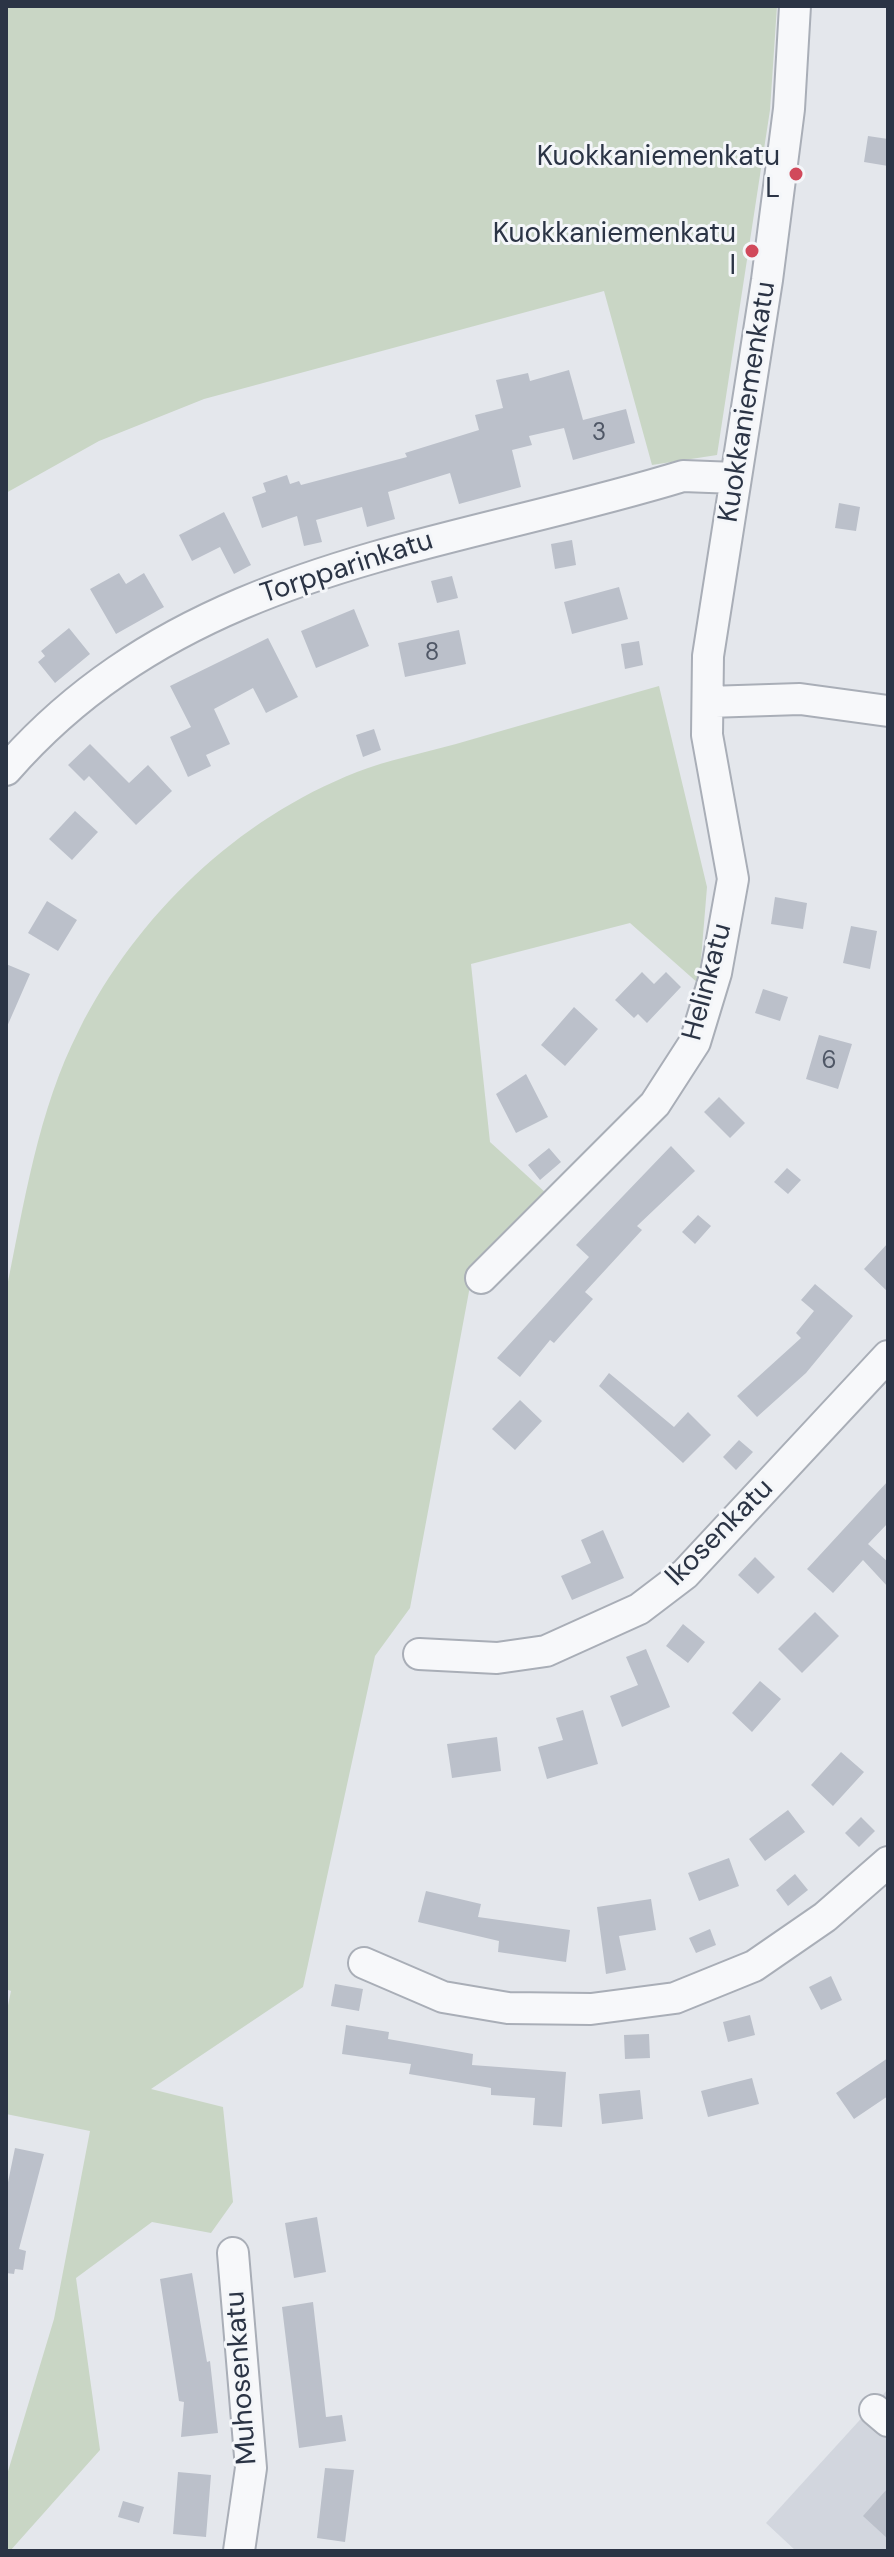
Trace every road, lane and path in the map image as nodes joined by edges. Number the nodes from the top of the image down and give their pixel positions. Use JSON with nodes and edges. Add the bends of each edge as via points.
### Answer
{"nodes":[{"id":1,"x":795,"y":6,"type":"edge"},
{"id":2,"x":736,"y":478,"type":"junction"},
{"id":3,"x":708,"y":702,"type":"junction"},
{"id":4,"x":888,"y":711,"type":"edge"},
{"id":5,"x":6,"y":770,"type":"edge"},
{"id":6,"x":481,"y":1278,"type":"dead end"},
{"id":7,"x":888,"y":1356,"type":"edge"},
{"id":8,"x":419,"y":1654,"type":"dead end"},
{"id":9,"x":888,"y":1862,"type":"edge"},
{"id":10,"x":364,"y":1963,"type":"dead end"},
{"id":11,"x":233,"y":2253,"type":"dead end"},
{"id":12,"x":239,"y":2551,"type":"edge"}],
"edges":[{"from":1,"to":2,"type":"street","name":"Kuokkaniemenkatu","via":[[789,109]]},
{"from":2,"to":3,"type":"street","name":"Kuokkaniemenkatu","via":[[708,656]]},
{"from":2,"to":5,"type":"street","name":"Torpparinkatu","via":[[683,476],[362,558],[293,581],[170,638],[111,675]]},
{"from":3,"to":4,"type":"street","via":[[800,699]]},
{"from":3,"to":6,"type":"street","name":"Helinkatu","via":[[707,735],[733,879],[716,973],[695,1042],[655,1104]]},
{"from":7,"to":8,"type":"street","name":"Ikosenkatu","via":[[685,1574],[639,1609],[546,1651],[497,1658]]},
{"from":9,"to":10,"type":"street","via":[[825,1917],[754,1966],[675,1998],[591,2009],[508,2008],[443,1997]]},
{"from":11,"to":12,"type":"street","name":"Muhosenkatu","via":[[251,2468]]}]}
